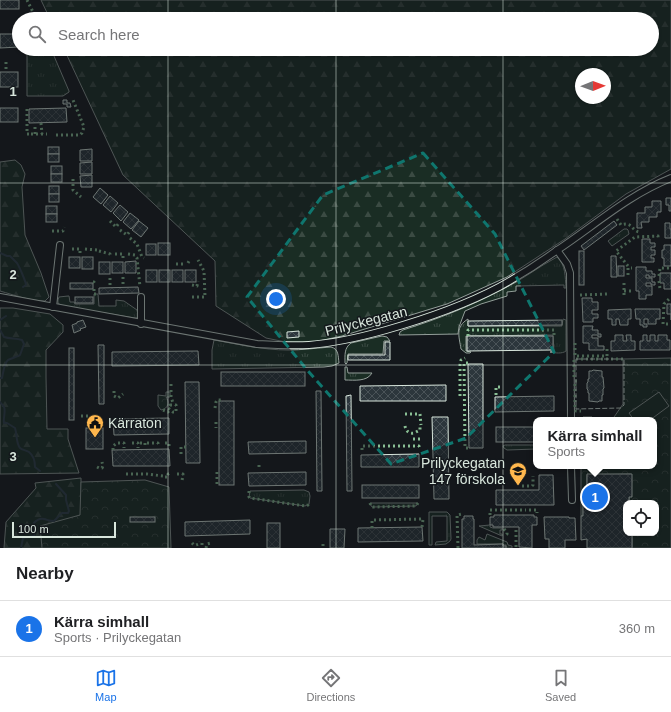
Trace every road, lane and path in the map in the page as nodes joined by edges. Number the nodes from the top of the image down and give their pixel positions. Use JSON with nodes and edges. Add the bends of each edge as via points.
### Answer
{"nodes":[{"id":1,"x":671,"y":178,"type":"edge"},
{"id":2,"x":60,"y":245,"type":"dead end"},
{"id":3,"x":557,"y":250,"type":"junction"},
{"id":4,"x":141,"y":297,"type":"dead end"},
{"id":5,"x":0,"y":298,"type":"edge"},
{"id":6,"x":53,"y":307,"type":"junction"},
{"id":7,"x":141,"y":324,"type":"junction"},
{"id":8,"x":571,"y":417,"type":"edge"},
{"id":9,"x":571,"y":469,"type":"edge"},
{"id":10,"x":572,"y":500,"type":"dead end"}],
"edges":[{"from":1,"to":3,"type":"street","name":"Prilyckegatan","via":[[647,188],[626,201]]},
{"from":2,"to":6,"type":"street"},
{"from":3,"to":7,"type":"street","name":"Prilyckegatan","via":[[499,287],[439,314],[342,341],[283,346],[257,344]]},
{"from":3,"to":8,"type":"street","via":[[570,273]]},
{"from":4,"to":7,"type":"street"},
{"from":5,"to":6,"type":"street","name":"Prilyckegatan"},
{"from":6,"to":7,"type":"street","name":"Prilyckegatan"},
{"from":9,"to":10,"type":"street"}]}
